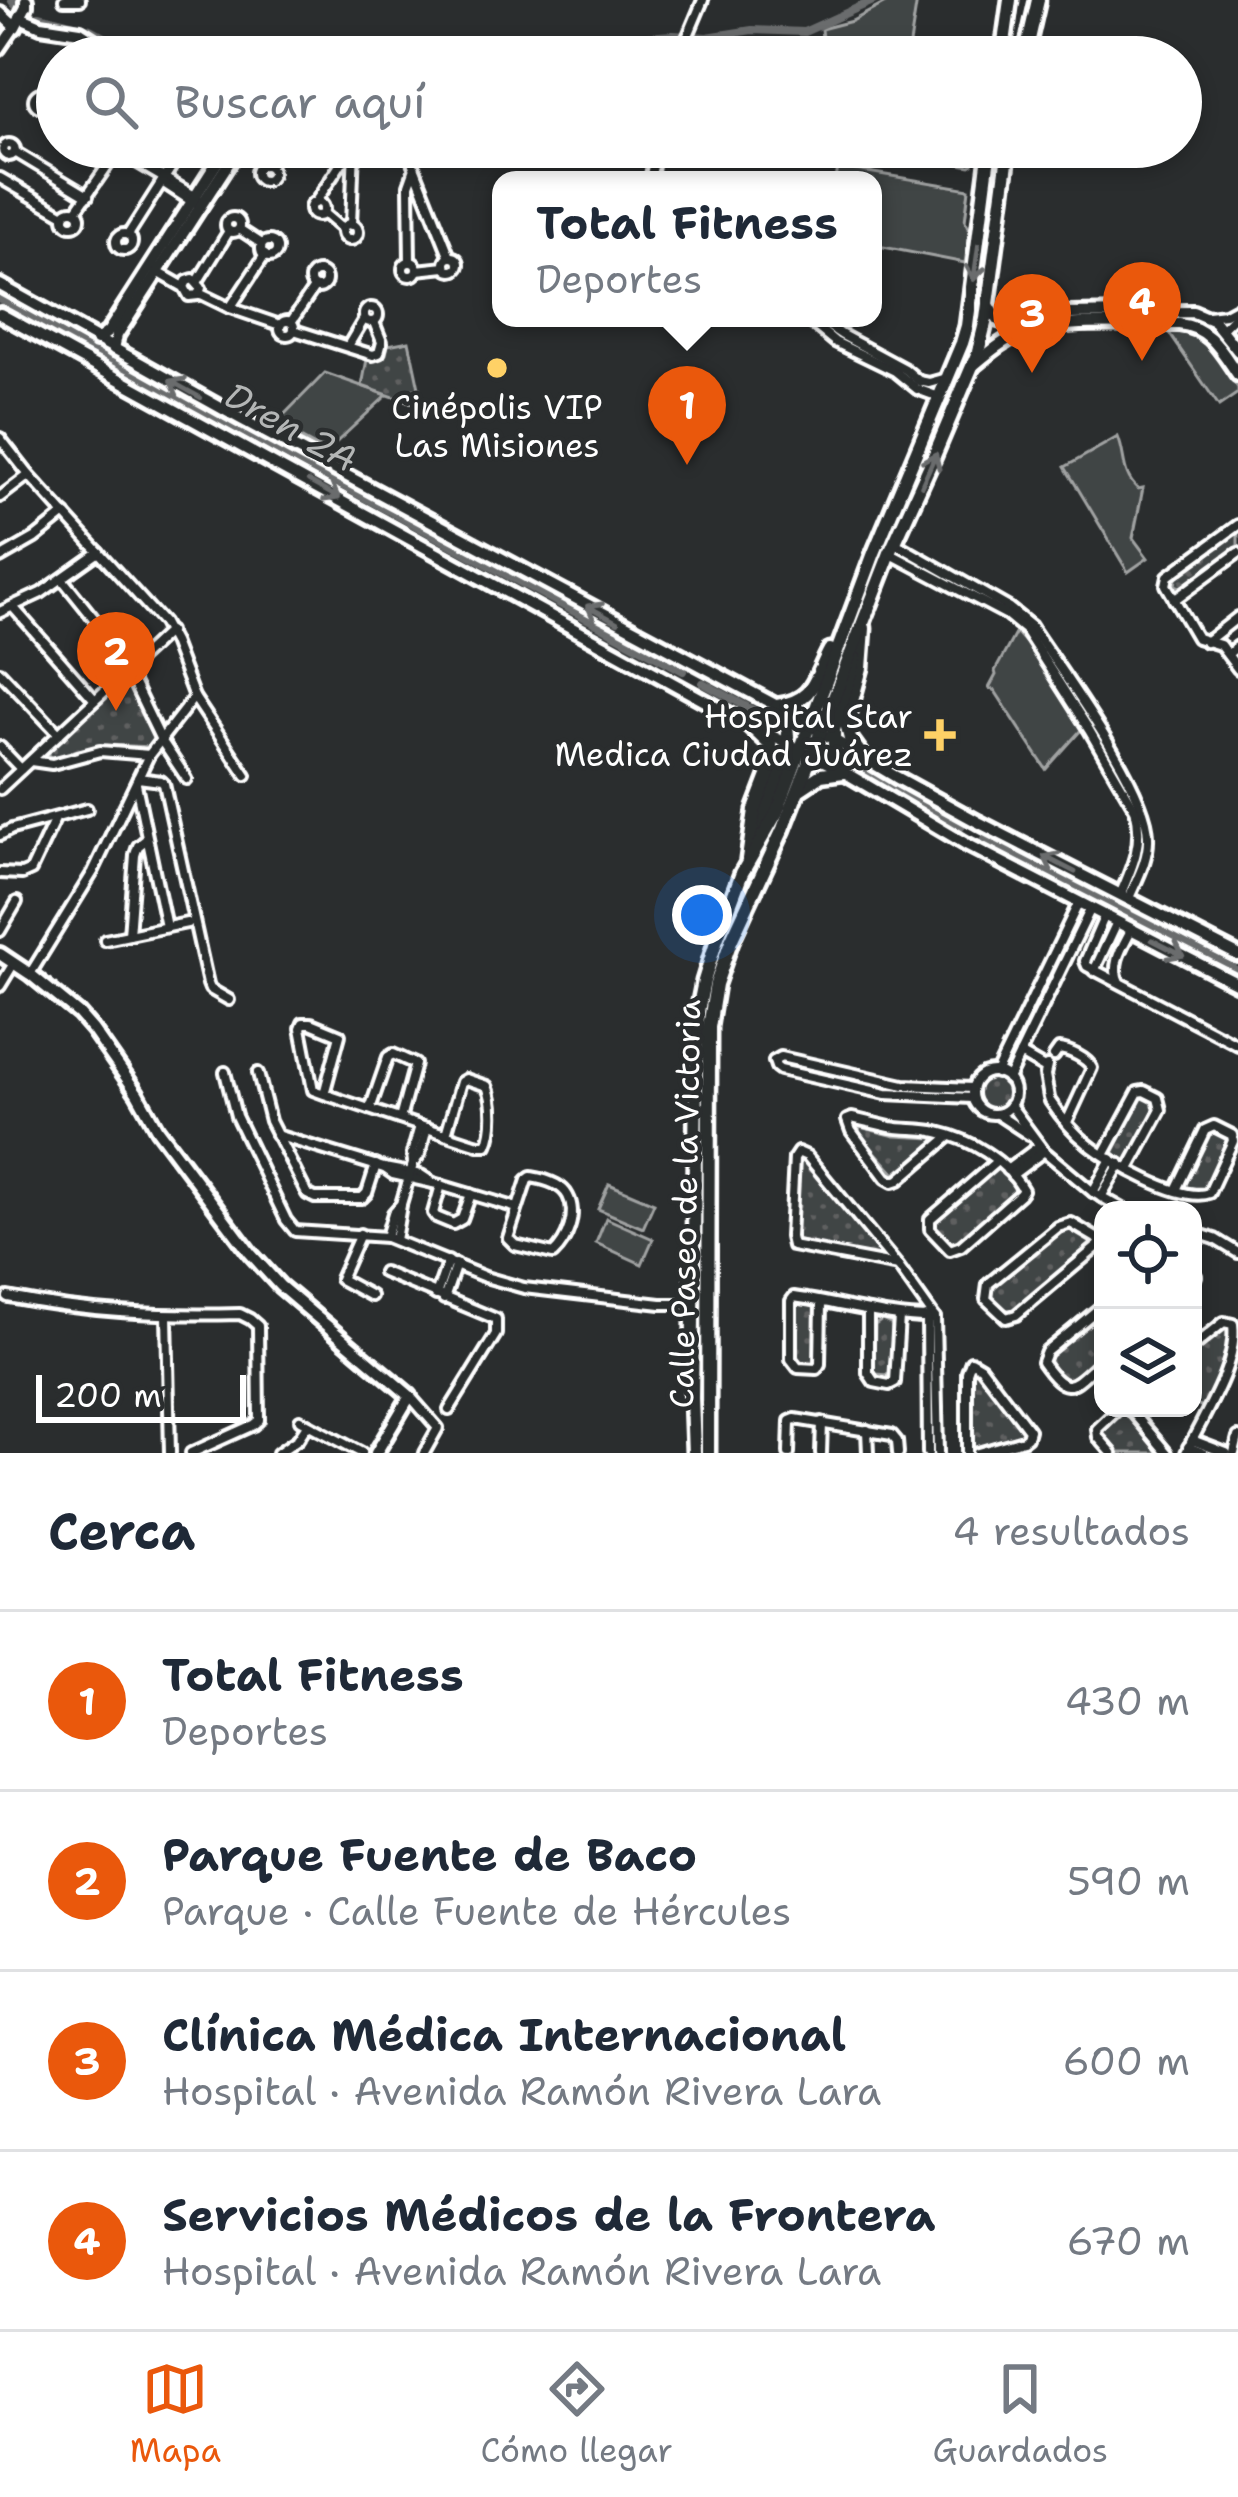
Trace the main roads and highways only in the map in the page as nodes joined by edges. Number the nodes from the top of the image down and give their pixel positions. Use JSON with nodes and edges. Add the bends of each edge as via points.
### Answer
{"nodes":[{"id":1,"x":26,"y":0,"type":"edge"},
{"id":2,"x":1010,"y":0,"type":"edge"},
{"id":3,"x":1038,"y":0,"type":"edge"},
{"id":4,"x":0,"y":14,"type":"edge"},
{"id":5,"x":18,"y":22,"type":"junction"},
{"id":6,"x":86,"y":36,"type":"edge"},
{"id":7,"x":1005,"y":36,"type":"edge"},
{"id":8,"x":1029,"y":36,"type":"edge"},
{"id":9,"x":215,"y":168,"type":"edge"},
{"id":10,"x":223,"y":168,"type":"edge"},
{"id":11,"x":987,"y":168,"type":"edge"},
{"id":12,"x":1006,"y":168,"type":"edge"},
{"id":13,"x":197,"y":201,"type":"junction"},
{"id":14,"x":158,"y":269,"type":"junction"},
{"id":15,"x":0,"y":285,"type":"edge"},
{"id":16,"x":988,"y":303,"type":"junction"},
{"id":17,"x":1193,"y":311,"type":"junction"},
{"id":18,"x":0,"y":314,"type":"edge"},
{"id":19,"x":1059,"y":321,"type":"junction"},
{"id":20,"x":1190,"y":325,"type":"junction"},
{"id":21,"x":98,"y":340,"type":"junction"},
{"id":22,"x":114,"y":349,"type":"junction"},
{"id":23,"x":1238,"y":351,"type":"edge"},
{"id":24,"x":123,"y":367,"type":"junction"},
{"id":25,"x":971,"y":368,"type":"junction"},
{"id":26,"x":1238,"y":375,"type":"edge"},
{"id":27,"x":901,"y":490,"type":"junction"},
{"id":28,"x":892,"y":548,"type":"junction"},
{"id":29,"x":874,"y":553,"type":"junction"},
{"id":30,"x":863,"y":618,"type":"junction"},
{"id":31,"x":844,"y":629,"type":"junction"},
{"id":32,"x":854,"y":645,"type":"junction"},
{"id":33,"x":706,"y":668,"type":"junction"},
{"id":34,"x":692,"y":692,"type":"junction"},
{"id":35,"x":777,"y":706,"type":"junction"},
{"id":36,"x":749,"y":724,"type":"junction"},
{"id":37,"x":820,"y":732,"type":"junction"},
{"id":38,"x":800,"y":750,"type":"junction"},
{"id":39,"x":863,"y":758,"type":"junction"},
{"id":40,"x":838,"y":769,"type":"junction"},
{"id":41,"x":799,"y":790,"type":"junction"},
{"id":42,"x":978,"y":822,"type":"junction"},
{"id":43,"x":967,"y":844,"type":"junction"},
{"id":44,"x":752,"y":856,"type":"junction"},
{"id":45,"x":731,"y":941,"type":"junction"},
{"id":46,"x":0,"y":954,"type":"edge"},
{"id":47,"x":1238,"y":955,"type":"edge"},
{"id":48,"x":1238,"y":984,"type":"edge"},
{"id":49,"x":696,"y":1075,"type":"junction"},
{"id":50,"x":709,"y":1103,"type":"junction"},
{"id":51,"x":692,"y":1398,"type":"junction"},
{"id":52,"x":706,"y":1421,"type":"junction"},
{"id":53,"x":376,"y":1453,"type":"edge"},
{"id":54,"x":694,"y":1453,"type":"edge"},
{"id":55,"x":708,"y":1453,"type":"edge"}],
"edges":[{"from":1,"to":5,"type":"main road"},
{"from":2,"to":7,"type":"main road"},
{"from":3,"to":8,"type":"main road"},
{"from":4,"to":5,"type":"main road"},
{"from":5,"to":6,"type":"main road"},
{"from":9,"to":13,"type":"main road"},
{"from":10,"to":13,"type":"main road"},
{"from":11,"to":27,"type":"main road","name":"Calle Paseo de la Victoria","one_way":true,"via":[[968,326]]},
{"from":12,"to":16,"type":"main road"},
{"from":13,"to":14,"type":"main road"},
{"from":14,"to":21,"type":"main road"},
{"from":14,"to":22,"type":"main road"},
{"from":15,"to":21,"type":"main road"},
{"from":16,"to":19,"type":"main road","via":[[1003,322]]},
{"from":16,"to":25,"type":"main road"},
{"from":17,"to":19,"type":"main road"},
{"from":17,"to":20,"type":"main road"},
{"from":17,"to":23,"type":"main road","via":[[1208,316]]},
{"from":18,"to":24,"type":"main road"},
{"from":19,"to":20,"type":"main road"},
{"from":19,"to":25,"type":"main road","via":[[1001,343]]},
{"from":20,"to":26,"type":"main road","via":[[1214,340]]},
{"from":21,"to":22,"type":"main road"},
{"from":22,"to":24,"type":"main road"},
{"from":33,"to":24,"type":"main road","one_way":true},
{"from":24,"to":34,"type":"main road","one_way":true},
{"from":28,"to":25,"type":"main road","one_way":true},
{"from":27,"to":28,"type":"main road"},
{"from":27,"to":29,"type":"main road","name":"Calle Paseo de la Victoria"},
{"from":28,"to":30,"type":"main road"},
{"from":29,"to":31,"type":"main road","name":"Calle Paseo de la Victoria"},
{"from":29,"to":32,"type":"main road"},
{"from":30,"to":32,"type":"main road"},
{"from":30,"to":39,"type":"main road","via":[[861,668],[846,723]]},
{"from":31,"to":35,"type":"main road","via":[[809,693]]},
{"from":31,"to":37,"type":"main road","name":"Calle Paseo de la Victoria"},
{"from":32,"to":37,"type":"main road","via":[[854,667]]},
{"from":33,"to":34,"type":"main road"},
{"from":33,"to":35,"type":"main road"},
{"from":34,"to":36,"type":"main road"},
{"from":35,"to":37,"type":"main road"},
{"from":35,"to":38,"type":"main road"},
{"from":36,"to":38,"type":"main road"},
{"from":36,"to":44,"type":"main road","via":[[775,758],[753,819]]},
{"from":37,"to":38,"type":"main road","name":"Calle Paseo de la Victoria"},
{"from":37,"to":39,"type":"main road"},
{"from":37,"to":40,"type":"main road"},
{"from":38,"to":40,"type":"main road"},
{"from":38,"to":41,"type":"main road","name":"Calle Paseo de la Victoria"},
{"from":38,"to":44,"type":"main road","name":"Calle Paseo de la Victoria"},
{"from":39,"to":42,"type":"main road"},
{"from":40,"to":41,"type":"main road"},
{"from":40,"to":43,"type":"main road"},
{"from":41,"to":45,"type":"main road","name":"Calle Paseo de la Victoria"},
{"from":42,"to":43,"type":"main road"},
{"from":47,"to":42,"type":"main road","one_way":true},
{"from":43,"to":48,"type":"main road","one_way":true},
{"from":44,"to":45,"type":"main road"},
{"from":44,"to":49,"type":"main road","name":"Calle Paseo de la Victoria","via":[[704,981]]},
{"from":45,"to":50,"type":"main road","name":"Calle Paseo de la Victoria","via":[[710,1014]]},
{"from":46,"to":53,"type":"main road","via":[[93,1030],[250,1253],[410,1396]]},
{"from":49,"to":50,"type":"main road"},
{"from":49,"to":51,"type":"main road","name":"Calle Paseo de la Victoria"},
{"from":50,"to":52,"type":"main road","name":"Calle Paseo de la Victoria"},
{"from":51,"to":52,"type":"main road"},
{"from":51,"to":54,"type":"main road","name":"Calle Paseo de la Victoria"},
{"from":52,"to":55,"type":"main road","name":"Calle Paseo de la Victoria"}]}
